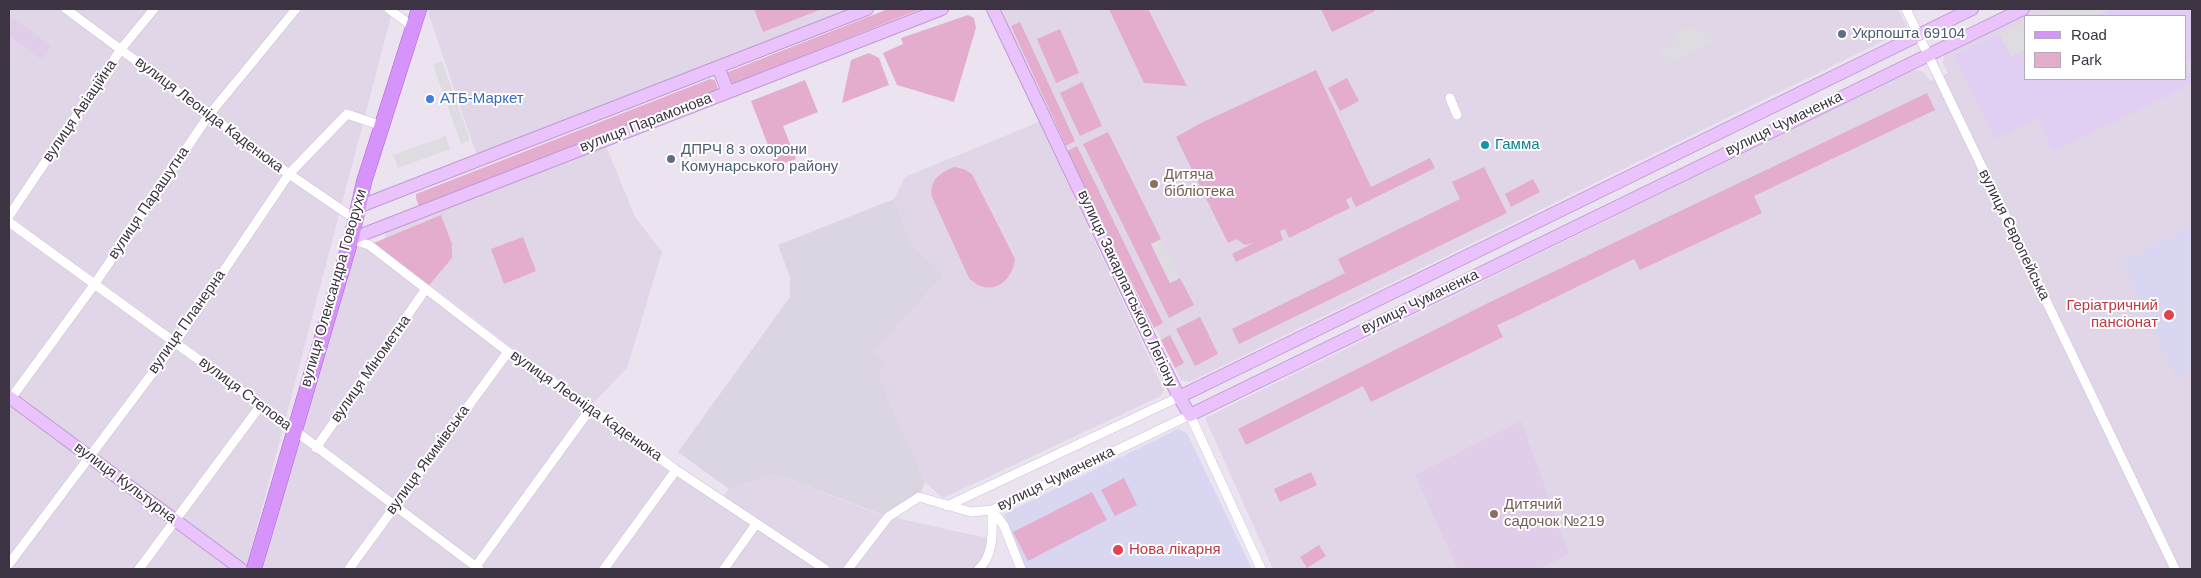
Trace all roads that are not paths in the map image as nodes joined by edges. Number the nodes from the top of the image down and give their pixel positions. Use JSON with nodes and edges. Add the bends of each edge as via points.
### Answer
{"nodes":[{"id":1,"x":66,"y":9,"type":"edge"},
{"id":2,"x":154,"y":9,"type":"edge"},
{"id":3,"x":296,"y":9,"type":"edge"},
{"id":4,"x":389,"y":9,"type":"edge"},
{"id":5,"x":419,"y":9,"type":"edge"},
{"id":6,"x":867,"y":9,"type":"edge"},
{"id":7,"x":942,"y":9,"type":"edge"},
{"id":8,"x":993,"y":9,"type":"edge"},
{"id":9,"x":1906,"y":9,"type":"edge"},
{"id":10,"x":1972,"y":9,"type":"edge"},
{"id":11,"x":2023,"y":9,"type":"edge"},
{"id":12,"x":413,"y":27,"type":"junction"},
{"id":13,"x":1918,"y":34,"type":"junction"},
{"id":14,"x":121,"y":49,"type":"junction"},
{"id":15,"x":1927,"y":54,"type":"junction"},
{"id":16,"x":718,"y":67,"type":"junction"},
{"id":17,"x":728,"y":92,"type":"junction"},
{"id":18,"x":1450,"y":98,"type":"dead end"},
{"id":19,"x":209,"y":115,"type":"junction"},
{"id":20,"x":1457,"y":115,"type":"dead end"},
{"id":21,"x":382,"y":126,"type":"junction"},
{"id":22,"x":289,"y":174,"type":"junction"},
{"id":23,"x":356,"y":213,"type":"junction"},
{"id":24,"x":9,"y":216,"type":"edge"},
{"id":25,"x":9,"y":222,"type":"edge"},
{"id":26,"x":351,"y":239,"type":"junction"},
{"id":27,"x":94,"y":285,"type":"junction"},
{"id":28,"x":425,"y":290,"type":"junction"},
{"id":29,"x":175,"y":343,"type":"junction"},
{"id":30,"x":508,"y":352,"type":"junction"},
{"id":31,"x":1179,"y":397,"type":"junction"},
{"id":32,"x":9,"y":399,"type":"edge"},
{"id":33,"x":261,"y":405,"type":"junction"},
{"id":34,"x":591,"y":408,"type":"junction"},
{"id":35,"x":1190,"y":414,"type":"junction"},
{"id":36,"x":293,"y":430,"type":"junction"},
{"id":37,"x":316,"y":448,"type":"junction"},
{"id":38,"x":89,"y":456,"type":"junction"},
{"id":39,"x":676,"y":470,"type":"junction"},
{"id":40,"x":394,"y":506,"type":"junction"},
{"id":41,"x":947,"y":506,"type":"junction"},
{"id":42,"x":992,"y":510,"type":"junction"},
{"id":43,"x":175,"y":520,"type":"junction"},
{"id":44,"x":756,"y":524,"type":"junction"},
{"id":45,"x":9,"y":564,"type":"edge"},
{"id":46,"x":476,"y":568,"type":"edge"},
{"id":47,"x":139,"y":569,"type":"edge"},
{"id":48,"x":241,"y":569,"type":"edge"},
{"id":49,"x":254,"y":569,"type":"edge"},
{"id":50,"x":349,"y":569,"type":"edge"},
{"id":51,"x":604,"y":569,"type":"edge"},
{"id":52,"x":724,"y":569,"type":"edge"},
{"id":53,"x":825,"y":569,"type":"edge"},
{"id":54,"x":848,"y":569,"type":"edge"},
{"id":55,"x":979,"y":569,"type":"edge"},
{"id":56,"x":1021,"y":569,"type":"edge"},
{"id":57,"x":1261,"y":569,"type":"edge"},
{"id":58,"x":2175,"y":569,"type":"edge"}],
"edges":[{"from":1,"to":14,"type":"street","name":"вулиця Леоніда Каденюка"},
{"from":2,"to":14,"type":"street","name":"вулиця Авіаційна"},
{"from":3,"to":19,"type":"street","name":"вулиця Парашутна"},
{"from":4,"to":12,"type":"street"},
{"from":5,"to":12,"type":"main road","name":"вулиця Олександра Говорухи"},
{"from":6,"to":16,"type":"street","name":"вулиця Парамонова"},
{"from":7,"to":17,"type":"street","name":"вулиця Парамонова"},
{"from":8,"to":31,"type":"street","name":"вулиця Закарпатського Легіону"},
{"from":9,"to":13,"type":"street","name":"вулиця Європейська"},
{"from":10,"to":13,"type":"street","name":"вулиця Чумаченка"},
{"from":11,"to":15,"type":"street","name":"вулиця Чумаченка"},
{"from":12,"to":21,"type":"main road","name":"вулиця Олександра Говорухи"},
{"from":13,"to":15,"type":"street","name":"вулиця Європейська"},
{"from":13,"to":31,"type":"street","name":"вулиця Чумаченка"},
{"from":14,"to":19,"type":"street","name":"вулиця Леоніда Каденюка"},
{"from":14,"to":24,"type":"street","name":"вулиця Авіаційна"},
{"from":15,"to":35,"type":"street","name":"вулиця Чумаченка"},
{"from":15,"to":58,"type":"street","name":"вулиця Європейська"},
{"from":16,"to":17,"type":"street"},
{"from":16,"to":23,"type":"street","name":"вулиця Парамонова"},
{"from":17,"to":26,"type":"street","name":"вулиця Парамонова"},
{"from":18,"to":20,"type":"street"},
{"from":19,"to":22,"type":"street","name":"вулиця Леоніда Каденюка"},
{"from":19,"to":27,"type":"street","name":"вулиця Парашутна"},
{"from":21,"to":22,"type":"street","name":"вулиця Планерна","via":[[348,114]]},
{"from":21,"to":23,"type":"main road","name":"вулиця Олександра Говорухи"},
{"from":22,"to":23,"type":"street","name":"вулиця Леоніда Каденюка"},
{"from":22,"to":29,"type":"street","name":"вулиця Планерна"},
{"from":23,"to":26,"type":"main road","name":"вулиця Олександра Говорухи"},
{"from":25,"to":27,"type":"street","name":"вулиця Степова"},
{"from":26,"to":28,"type":"street","name":"вулиця Леоніда Каденюка","via":[[369,245]]},
{"from":26,"to":36,"type":"main road","name":"вулиця Олександра Говорухи"},
{"from":27,"to":29,"type":"street","name":"вулиця Степова"},
{"from":27,"to":32,"type":"street","name":"вулиця Парашутна"},
{"from":28,"to":30,"type":"street","name":"вулиця Леоніда Каденюка"},
{"from":28,"to":37,"type":"street","name":"вулиця Мінометна"},
{"from":29,"to":33,"type":"street","name":"вулиця Степова"},
{"from":29,"to":38,"type":"street","name":"вулиця Планерна"},
{"from":30,"to":34,"type":"street","name":"вулиця Леоніда Каденюка"},
{"from":30,"to":40,"type":"street","name":"вулиця Якимівська"},
{"from":31,"to":35,"type":"street","name":"вулиця Закарпатського Легіону"},
{"from":31,"to":41,"type":"street","name":"вулиця Чумаченка"},
{"from":32,"to":38,"type":"street","name":"вулиця Культурна"},
{"from":33,"to":36,"type":"street","name":"вулиця Степова"},
{"from":33,"to":43,"type":"street"},
{"from":34,"to":39,"type":"street","name":"вулиця Леоніда Каденюка"},
{"from":34,"to":46,"type":"street"},
{"from":35,"to":42,"type":"street","name":"вулиця Чумаченка"},
{"from":35,"to":57,"type":"street","name":"вулиця Закарпатського Легіону"},
{"from":36,"to":37,"type":"street","name":"вулиця Степова"},
{"from":36,"to":49,"type":"main road","name":"вулиця Олександра Говорухи"},
{"from":37,"to":40,"type":"street","name":"вулиця Степова"},
{"from":38,"to":43,"type":"street","name":"вулиця Культурна"},
{"from":38,"to":45,"type":"street","name":"вулиця Планерна"},
{"from":39,"to":44,"type":"street","name":"вулиця Леоніда Каденюка"},
{"from":39,"to":51,"type":"street"},
{"from":40,"to":46,"type":"street","name":"вулиця Степова"},
{"from":40,"to":50,"type":"street","name":"вулиця Якимівська"},
{"from":41,"to":42,"type":"street","name":"вулиця Чумаченка","via":[[971,512]]},
{"from":41,"to":54,"type":"street","via":[[919,497],[911,502],[888,517]]},
{"from":42,"to":55,"type":"street","via":[[991,548]]},
{"from":42,"to":56,"type":"street","via":[[1004,526]]},
{"from":43,"to":47,"type":"street"},
{"from":43,"to":48,"type":"street","name":"вулиця Культурна"},
{"from":44,"to":52,"type":"street"},
{"from":44,"to":53,"type":"street","name":"вулиця Леоніда Каденюка"}]}
